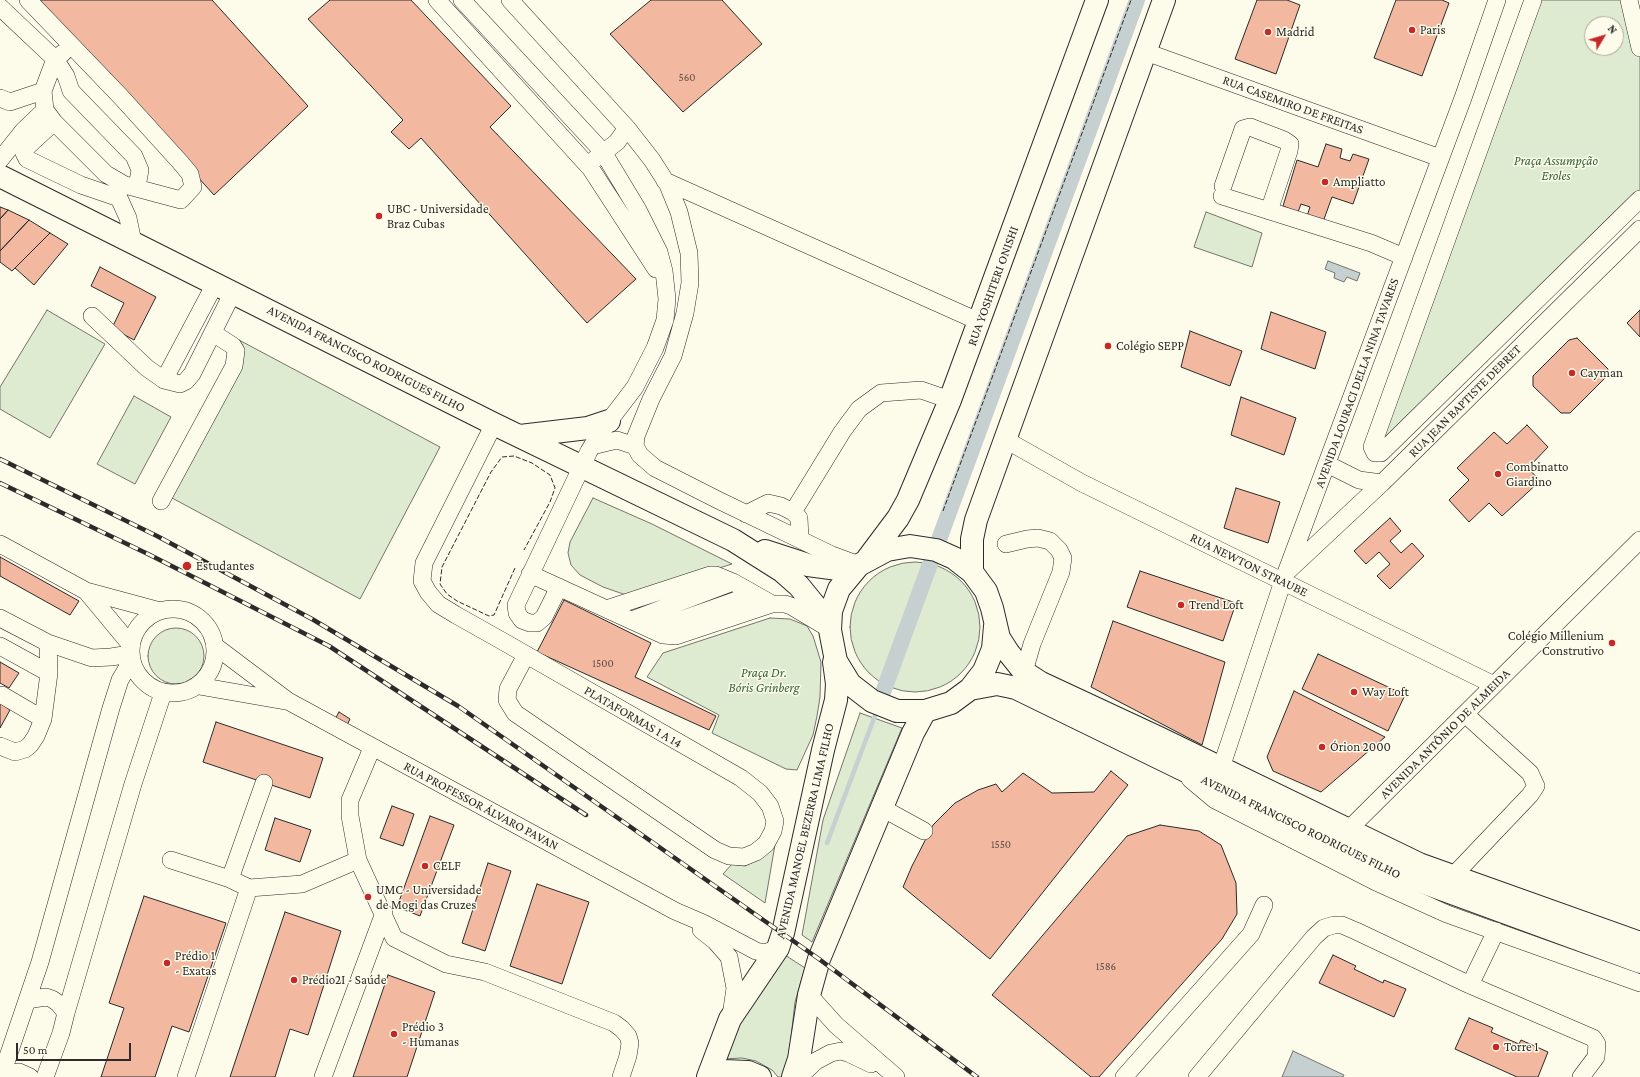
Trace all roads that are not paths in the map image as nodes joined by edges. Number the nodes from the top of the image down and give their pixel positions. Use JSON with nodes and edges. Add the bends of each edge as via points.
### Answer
{"nodes":[{"id":1,"x":28,"y":0,"type":"edge"},
{"id":2,"x":437,"y":0,"type":"edge"},
{"id":3,"x":462,"y":0,"type":"edge"},
{"id":4,"x":510,"y":0,"type":"edge"},
{"id":5,"x":1097,"y":0,"type":"edge"},
{"id":6,"x":1164,"y":0,"type":"edge"},
{"id":7,"x":1497,"y":0,"type":"edge"},
{"id":8,"x":1533,"y":0,"type":"edge"},
{"id":9,"x":1629,"y":0,"type":"edge"},
{"id":10,"x":0,"y":7,"type":"edge"},
{"id":11,"x":72,"y":46,"type":"junction"},
{"id":12,"x":1640,"y":48,"type":"edge"},
{"id":13,"x":1146,"y":52,"type":"junction"},
{"id":14,"x":55,"y":59,"type":"junction"},
{"id":15,"x":43,"y":91,"type":"junction"},
{"id":16,"x":0,"y":98,"type":"edge"},
{"id":17,"x":49,"y":116,"type":"junction"},
{"id":18,"x":632,"y":134,"type":"junction"},
{"id":19,"x":606,"y":156,"type":"junction"},
{"id":20,"x":1440,"y":158,"type":"junction"},
{"id":21,"x":0,"y":160,"type":"edge"},
{"id":22,"x":590,"y":169,"type":"junction"},
{"id":23,"x":0,"y":176,"type":"edge"},
{"id":24,"x":666,"y":181,"type":"junction"},
{"id":25,"x":137,"y":187,"type":"junction"},
{"id":26,"x":1640,"y":199,"type":"edge"},
{"id":27,"x":1269,"y":211,"type":"junction"},
{"id":28,"x":1640,"y":229,"type":"edge"},
{"id":29,"x":133,"y":242,"type":"junction"},
{"id":30,"x":1404,"y":257,"type":"junction"},
{"id":31,"x":224,"y":288,"type":"junction"},
{"id":32,"x":667,"y":288,"type":"junction"},
{"id":33,"x":92,"y":316,"type":"dead end"},
{"id":34,"x":980,"y":322,"type":"junction"},
{"id":35,"x":213,"y":333,"type":"junction"},
{"id":36,"x":164,"y":380,"type":"junction"},
{"id":37,"x":950,"y":400,"type":"junction"},
{"id":38,"x":609,"y":421,"type":"junction"},
{"id":39,"x":494,"y":424,"type":"junction"},
{"id":40,"x":520,"y":436,"type":"junction"},
{"id":41,"x":1006,"y":440,"type":"junction"},
{"id":42,"x":592,"y":446,"type":"junction"},
{"id":43,"x":635,"y":446,"type":"junction"},
{"id":44,"x":1327,"y":464,"type":"junction"},
{"id":45,"x":580,"y":466,"type":"junction"},
{"id":46,"x":1382,"y":483,"type":"junction"},
{"id":47,"x":161,"y":501,"type":"dead end"},
{"id":48,"x":793,"y":512,"type":"junction"},
{"id":49,"x":746,"y":514,"type":"junction"},
{"id":50,"x":800,"y":539,"type":"junction"},
{"id":51,"x":733,"y":540,"type":"junction"},
{"id":52,"x":1640,"y":540,"type":"edge"},
{"id":53,"x":0,"y":544,"type":"edge"},
{"id":54,"x":1006,"y":544,"type":"dead end"},
{"id":55,"x":860,"y":565,"type":"junction"},
{"id":56,"x":972,"y":572,"type":"junction"},
{"id":57,"x":530,"y":574,"type":"junction"},
{"id":58,"x":1285,"y":577,"type":"junction"},
{"id":59,"x":733,"y":582,"type":"junction"},
{"id":60,"x":559,"y":587,"type":"junction"},
{"id":61,"x":86,"y":591,"type":"junction"},
{"id":62,"x":754,"y":594,"type":"junction"},
{"id":63,"x":772,"y":604,"type":"junction"},
{"id":64,"x":606,"y":609,"type":"junction"},
{"id":65,"x":160,"y":610,"type":"junction"},
{"id":66,"x":0,"y":618,"type":"edge"},
{"id":67,"x":632,"y":620,"type":"junction"},
{"id":68,"x":995,"y":626,"type":"junction"},
{"id":69,"x":830,"y":631,"type":"junction"},
{"id":70,"x":658,"y":632,"type":"junction"},
{"id":71,"x":48,"y":643,"type":"junction"},
{"id":72,"x":0,"y":646,"type":"edge"},
{"id":73,"x":215,"y":646,"type":"junction"},
{"id":74,"x":131,"y":653,"type":"junction"},
{"id":75,"x":526,"y":655,"type":"junction"},
{"id":76,"x":1024,"y":672,"type":"junction"},
{"id":77,"x":48,"y":673,"type":"junction"},
{"id":78,"x":1494,"y":685,"type":"junction"},
{"id":79,"x":198,"y":686,"type":"junction"},
{"id":80,"x":970,"y":689,"type":"junction"},
{"id":81,"x":163,"y":693,"type":"junction"},
{"id":82,"x":2,"y":695,"type":"dead end"},
{"id":83,"x":288,"y":701,"type":"junction"},
{"id":84,"x":925,"y":711,"type":"junction"},
{"id":85,"x":1465,"y":714,"type":"junction"},
{"id":86,"x":43,"y":719,"type":"junction"},
{"id":87,"x":0,"y":746,"type":"edge"},
{"id":88,"x":372,"y":748,"type":"junction"},
{"id":89,"x":1170,"y":763,"type":"junction"},
{"id":90,"x":1221,"y":768,"type":"junction"},
{"id":91,"x":264,"y":783,"type":"dead end"},
{"id":92,"x":882,"y":808,"type":"junction"},
{"id":93,"x":924,"y":831,"type":"dead end"},
{"id":94,"x":1341,"y":837,"type":"junction"},
{"id":95,"x":171,"y":860,"type":"dead end"},
{"id":96,"x":358,"y":860,"type":"junction"},
{"id":97,"x":1454,"y":876,"type":"junction"},
{"id":98,"x":230,"y":879,"type":"junction"},
{"id":99,"x":249,"y":888,"type":"junction"},
{"id":100,"x":1264,"y":905,"type":"dead end"},
{"id":101,"x":675,"y":911,"type":"junction"},
{"id":102,"x":384,"y":913,"type":"junction"},
{"id":103,"x":1496,"y":931,"type":"junction"},
{"id":104,"x":1640,"y":943,"type":"edge"},
{"id":105,"x":778,"y":948,"type":"junction"},
{"id":106,"x":1640,"y":962,"type":"edge"},
{"id":107,"x":1640,"y":983,"type":"edge"},
{"id":108,"x":1470,"y":984,"type":"junction"},
{"id":109,"x":809,"y":995,"type":"junction"},
{"id":110,"x":27,"y":1000,"type":"junction"},
{"id":111,"x":66,"y":1013,"type":"junction"},
{"id":112,"x":730,"y":1019,"type":"junction"},
{"id":113,"x":1,"y":1076,"type":"edge"},
{"id":114,"x":30,"y":1077,"type":"edge"},
{"id":115,"x":45,"y":1077,"type":"edge"},
{"id":116,"x":186,"y":1077,"type":"edge"},
{"id":117,"x":323,"y":1077,"type":"edge"},
{"id":118,"x":621,"y":1077,"type":"edge"},
{"id":119,"x":708,"y":1077,"type":"edge"},
{"id":120,"x":760,"y":1077,"type":"edge"},
{"id":121,"x":793,"y":1077,"type":"edge"},
{"id":122,"x":799,"y":1077,"type":"edge"},
{"id":123,"x":896,"y":1077,"type":"edge"},
{"id":124,"x":1124,"y":1077,"type":"edge"},
{"id":125,"x":1197,"y":1077,"type":"edge"},
{"id":126,"x":1581,"y":1077,"type":"edge"}],
"edges":[{"from":1,"to":11,"type":"street"},
{"from":2,"to":22,"type":"street"},
{"from":3,"to":19,"type":"street"},
{"from":4,"to":18,"type":"street"},
{"from":5,"to":34,"type":"main road","name":"RUA YOSHITERI ONISHI"},
{"from":6,"to":13,"type":"main road"},
{"from":7,"to":20,"type":"street","name":"AVENIDA LOURACI DELLA NINA TAVARES"},
{"from":8,"to":26,"type":"street","via":[[1372,447],[1375,453],[1381,453]]},
{"from":9,"to":12,"type":"street"},
{"from":10,"to":14,"type":"street"},
{"from":11,"to":14,"type":"street"},
{"from":11,"to":25,"type":"street","via":[[180,162],[190,174],[193,187],[182,200]]},
{"from":13,"to":20,"type":"street","name":"RUA CASEMIRO DE FREITAS"},
{"from":13,"to":41,"type":"main road","via":[[1102,168]]},
{"from":14,"to":15,"type":"street"},
{"from":14,"to":25,"type":"street","via":[[66,76],[71,91],[134,156],[140,170]]},
{"from":15,"to":16,"type":"street","via":[[10,102]]},
{"from":15,"to":17,"type":"street"},
{"from":17,"to":21,"type":"street","via":[[23,131]]},
{"from":17,"to":25,"type":"street","via":[[106,174],[125,185]]},
{"from":17,"to":29,"type":"street","via":[[26,148],[24,153],[27,159],[81,185],[119,198],[128,218]]},
{"from":18,"to":19,"type":"street","via":[[617,142]]},
{"from":18,"to":24,"type":"street"},
{"from":19,"to":22,"type":"street"},
{"from":19,"to":32,"type":"street","via":[[635,204],[659,252]]},
{"from":20,"to":30,"type":"street","name":"AVENIDA LOURACI DELLA NINA TAVARES"},
{"from":22,"to":32,"type":"street","via":[[620,211]]},
{"from":23,"to":29,"type":"main road","name":"AVENIDA FRANCISCO RODRIGUES FILHO"},
{"from":24,"to":34,"type":"street"},
{"from":24,"to":43,"type":"street","via":[[679,212],[689,253],[690,283],[675,351],[641,421]]},
{"from":27,"to":27,"type":"street","via":[[1222,191],[1243,130],[1250,127],[1290,144]]},
{"from":27,"to":30,"type":"street","via":[[1371,243]]},
{"from":28,"to":46,"type":"street","name":"RUA JEAN BAPTISTE DEBRET"},
{"from":29,"to":31,"type":"main road","name":"AVENIDA FRANCISCO RODRIGUES FILHO"},
{"from":30,"to":44,"type":"street","name":"AVENIDA LOURACI DELLA NINA TAVARES"},
{"from":31,"to":35,"type":"street"},
{"from":31,"to":36,"type":"street"},
{"from":31,"to":39,"type":"main road","name":"AVENIDA FRANCISCO RODRIGUES FILHO"},
{"from":32,"to":38,"type":"street","via":[[665,320],[655,348],[635,388]]},
{"from":33,"to":36,"type":"street","via":[[147,368]]},
{"from":34,"to":37,"type":"main road","name":"RUA YOSHITERI ONISHI"},
{"from":35,"to":36,"type":"street","via":[[186,381],[180,384]]},
{"from":35,"to":47,"type":"street","via":[[233,346],[236,352],[234,366]]},
{"from":37,"to":48,"type":"street","via":[[922,390],[881,393],[859,409]]},
{"from":37,"to":55,"type":"main road","name":"RUA YOSHITERI ONISHI","via":[[908,500],[898,518]]},
{"from":38,"to":40,"type":"main road","via":[[588,428]]},
{"from":38,"to":42,"type":"street"},
{"from":39,"to":40,"type":"main road","name":"AVENIDA FRANCISCO RODRIGUES FILHO"},
{"from":39,"to":75,"type":"street","name":"PLATAFORMAS 1 A 14","via":[[424,563],[422,581],[438,604]]},
{"from":40,"to":45,"type":"main road","name":"AVENIDA FRANCISCO RODRIGUES FILHO"},
{"from":41,"to":56,"type":"main road","via":[[976,520],[972,539]]},
{"from":41,"to":58,"type":"street","name":"RUA NEWTON STRAUBE","via":[[1082,483]]},
{"from":42,"to":43,"type":"street","via":[[617,440]]},
{"from":42,"to":45,"type":"street"},
{"from":43,"to":49,"type":"street","via":[[640,455],[655,468]]},
{"from":44,"to":46,"type":"street","via":[[1359,480]]},
{"from":44,"to":58,"type":"street","name":"AVENIDA LOURACI DELLA NINA TAVARES"},
{"from":45,"to":51,"type":"main road","name":"AVENIDA FRANCISCO RODRIGUES FILHO"},
{"from":45,"to":57,"type":"street"},
{"from":46,"to":58,"type":"street","name":"RUA JEAN BAPTISTE DEBRET"},
{"from":48,"to":49,"type":"street","via":[[768,503]]},
{"from":48,"to":50,"type":"street","via":[[799,518]]},
{"from":49,"to":50,"type":"street"},
{"from":50,"to":55,"type":"street"},
{"from":51,"to":55,"type":"main road","name":"AVENIDA FRANCISCO RODRIGUES FILHO","via":[[808,565]]},
{"from":51,"to":69,"type":"main road","name":"AVENIDA FRANCISCO RODRIGUES FILHO","via":[[782,571],[799,586]]},
{"from":52,"to":78,"type":"street","name":"AVENIDA ANTÔNIO DE ALMEIDA"},
{"from":53,"to":61,"type":"street"},
{"from":54,"to":76,"type":"street","via":[[1038,538],[1050,541],[1063,558],[1061,572],[1032,644]]},
{"from":55,"to":56,"type":"main road","name":"AVENIDA FRANCISCO RODRIGUES FILHO","via":[[887,550],[910,546],[936,550],[954,558]]},
{"from":55,"to":69,"type":"main road","name":"AVENIDA FRANCISCO RODRIGUES FILHO","via":[[839,589],[831,611]]},
{"from":56,"to":68,"type":"main road","name":"AVENIDA FRANCISCO RODRIGUES FILHO","via":[[986,591]]},
{"from":57,"to":60,"type":"street"},
{"from":57,"to":60,"type":"street","via":[[516,605],[517,613],[522,620],[537,623],[544,617]]},
{"from":58,"to":78,"type":"street","name":"RUA NEWTON STRAUBE"},
{"from":58,"to":90,"type":"street","name":"AVENIDA LOURACI DELLA NINA TAVARES"},
{"from":59,"to":62,"type":"street"},
{"from":59,"to":64,"type":"street","via":[[710,575]]},
{"from":59,"to":67,"type":"street"},
{"from":60,"to":64,"type":"street"},
{"from":61,"to":65,"type":"street"},
{"from":61,"to":74,"type":"street"},
{"from":62,"to":63,"type":"street"},
{"from":62,"to":70,"type":"street"},
{"from":63,"to":69,"type":"street","via":[[791,606]]},
{"from":63,"to":70,"type":"street","via":[[676,636]]},
{"from":64,"to":67,"type":"street"},
{"from":65,"to":73,"type":"street","via":[[175,609],[189,612],[202,620],[211,632]]},
{"from":65,"to":74,"type":"street","via":[[146,618],[136,629]]},
{"from":66,"to":71,"type":"street"},
{"from":67,"to":70,"type":"street"},
{"from":68,"to":76,"type":"main road","name":"AVENIDA FRANCISCO RODRIGUES FILHO","via":[[1005,648]]},
{"from":68,"to":80,"type":"main road","name":"AVENIDA FRANCISCO RODRIGUES FILHO","via":[[993,649],[984,671]]},
{"from":69,"to":84,"type":"main road","name":"AVENIDA FRANCISCO RODRIGUES FILHO","via":[[836,661],[850,684],[872,701],[897,711]]},
{"from":69,"to":105,"type":"main road","name":"AVENIDA MANOEL BEZERRA LIMA FILHO","via":[[837,684],[836,700]]},
{"from":71,"to":74,"type":"street","via":[[92,658],[111,658]]},
{"from":71,"to":77,"type":"street"},
{"from":72,"to":77,"type":"street"},
{"from":73,"to":79,"type":"street","via":[[212,668]]},
{"from":73,"to":83,"type":"street","name":"RUA PROFESSOR ÁLVARO PAVAN"},
{"from":74,"to":81,"type":"street","via":[[138,677],[149,687]]},
{"from":74,"to":110,"type":"street","via":[[111,708]]},
{"from":75,"to":75,"type":"street","name":"PLATAFORMAS 1 A 14","via":[[508,690],[507,700],[515,713],[715,850],[729,856],[744,857],[766,844],[775,821],[770,806],[760,793],[741,778]]},
{"from":76,"to":90,"type":"main road","name":"AVENIDA FRANCISCO RODRIGUES FILHO","via":[[1041,683]]},
{"from":77,"to":86,"type":"street"},
{"from":78,"to":85,"type":"street","name":"AVENIDA ANTÔNIO DE ALMEIDA"},
{"from":79,"to":81,"type":"street","via":[[182,693]]},
{"from":79,"to":83,"type":"street","name":"RUA PROFESSOR ÁLVARO PAVAN"},
{"from":80,"to":84,"type":"main road","name":"AVENIDA FRANCISCO RODRIGUES FILHO","via":[[951,703]]},
{"from":80,"to":89,"type":"main road","name":"AVENIDA FRANCISCO RODRIGUES FILHO","via":[[997,684],[1016,688]]},
{"from":81,"to":111,"type":"street","via":[[133,784]]},
{"from":82,"to":86,"type":"street"},
{"from":83,"to":88,"type":"street","name":"RUA PROFESSOR ÁLVARO PAVAN"},
{"from":84,"to":92,"type":"main road","via":[[913,733]]},
{"from":85,"to":94,"type":"street","name":"AVENIDA ANTÔNIO DE ALMEIDA"},
{"from":85,"to":97,"type":"street","via":[[1530,774],[1536,786]]},
{"from":86,"to":87,"type":"street","via":[[36,736],[25,749],[15,752]]},
{"from":88,"to":96,"type":"street","via":[[350,800],[350,816]]},
{"from":88,"to":101,"type":"street","name":"RUA PROFESSOR ÁLVARO PAVAN"},
{"from":89,"to":94,"type":"main road","name":"AVENIDA FRANCISCO RODRIGUES FILHO"},
{"from":89,"to":103,"type":"street","via":[[1215,800],[1300,844],[1447,914]]},
{"from":90,"to":94,"type":"main road","name":"AVENIDA FRANCISCO RODRIGUES FILHO"},
{"from":91,"to":98,"type":"street"},
{"from":92,"to":93,"type":"street"},
{"from":92,"to":109,"type":"main road","via":[[819,959]]},
{"from":94,"to":97,"type":"main road","name":"AVENIDA FRANCISCO RODRIGUES FILHO"},
{"from":94,"to":106,"type":"main road","name":"AVENIDA FRANCISCO RODRIGUES FILHO","via":[[1390,870],[1422,884]]},
{"from":95,"to":98,"type":"street"},
{"from":96,"to":99,"type":"street","via":[[302,884]]},
{"from":96,"to":102,"type":"street"},
{"from":97,"to":104,"type":"main road","name":"AVENIDA FRANCISCO RODRIGUES FILHO"},
{"from":98,"to":99,"type":"street"},
{"from":99,"to":116,"type":"street"},
{"from":100,"to":124,"type":"street","via":[[1251,934]]},
{"from":101,"to":105,"type":"street","name":"RUA PROFESSOR ÁLVARO PAVAN","via":[[756,951],[765,953]]},
{"from":101,"to":112,"type":"street","name":"RUA PROFESSOR ÁLVARO PAVAN","via":[[715,941],[729,957],[735,988]]},
{"from":102,"to":117,"type":"street"},
{"from":102,"to":118,"type":"street","via":[[394,938],[446,964],[498,977],[614,1023],[628,1036],[630,1043]]},
{"from":103,"to":107,"type":"street"},
{"from":103,"to":108,"type":"street"},
{"from":105,"to":112,"type":"main road","name":"AVENIDA MANOEL BEZERRA LIMA FILHO"},
{"from":108,"to":125,"type":"street","via":[[1342,925],[1324,928]]},
{"from":108,"to":126,"type":"street","via":[[1592,1038],[1597,1044],[1596,1058]]},
{"from":109,"to":121,"type":"main road","via":[[799,1059]]},
{"from":109,"to":123,"type":"street","via":[[836,1025]]},
{"from":110,"to":111,"type":"street","via":[[46,997],[52,999]]},
{"from":110,"to":113,"type":"street"},
{"from":111,"to":115,"type":"street"},
{"from":112,"to":119,"type":"main road","name":"AVENIDA MANOEL BEZERRA LIMA FILHO"},
{"from":113,"to":114,"type":"street","via":[[19,1072]]},
{"from":119,"to":120,"type":"main road","via":[[724,1071],[748,1072]]},
{"from":122,"to":123,"type":"street","via":[[824,1055],[841,1051]]}]}
